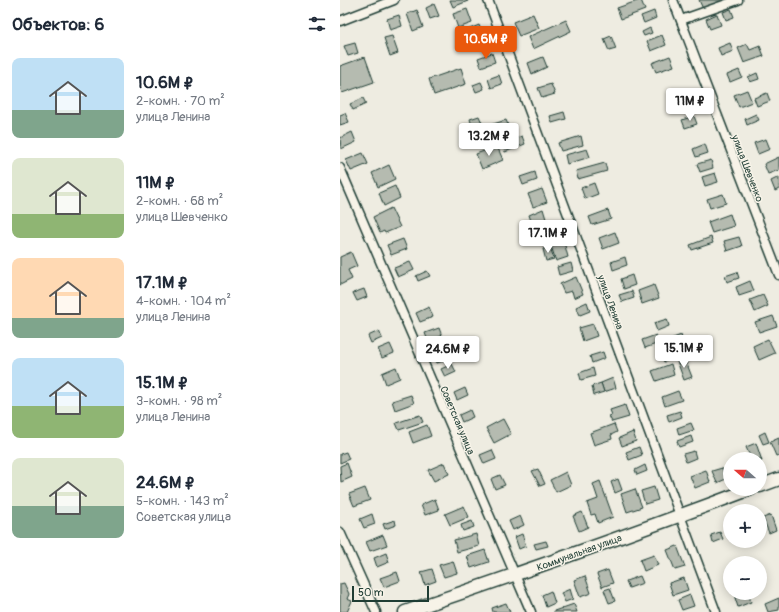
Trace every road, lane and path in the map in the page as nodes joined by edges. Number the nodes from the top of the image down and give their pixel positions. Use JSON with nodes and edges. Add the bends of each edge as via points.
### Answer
{"nodes":[{"id":1,"x":394,"y":0,"type":"edge"},
{"id":2,"x":488,"y":0,"type":"edge"},
{"id":3,"x":673,"y":0,"type":"edge"},
{"id":4,"x":738,"y":0,"type":"edge"},
{"id":5,"x":681,"y":20,"type":"junction"},
{"id":6,"x":340,"y":21,"type":"edge"},
{"id":7,"x":340,"y":168,"type":"edge"},
{"id":8,"x":779,"y":275,"type":"edge"},
{"id":9,"x":779,"y":478,"type":"edge"},
{"id":10,"x":767,"y":483,"type":"edge"},
{"id":11,"x":733,"y":496,"type":"edge"},
{"id":12,"x":680,"y":516,"type":"junction"},
{"id":13,"x":340,"y":532,"type":"edge"},
{"id":14,"x":514,"y":575,"type":"junction"},
{"id":15,"x":376,"y":612,"type":"edge"},
{"id":16,"x":405,"y":612,"type":"edge"},
{"id":17,"x":531,"y":612,"type":"edge"},
{"id":18,"x":716,"y":612,"type":"edge"}],
"edges":[{"from":1,"to":6,"type":"street"},
{"from":2,"to":12,"type":"street","name":"улица Ленина"},
{"from":3,"to":5,"type":"street","name":"улица Шевченко"},
{"from":4,"to":5,"type":"street"},
{"from":5,"to":8,"type":"street","name":"улица Шевченко"},
{"from":7,"to":14,"type":"street","name":"Советская улица"},
{"from":9,"to":10,"type":"street"},
{"from":11,"to":12,"type":"street","name":"Коммунальная улица"},
{"from":12,"to":14,"type":"street","name":"Коммунальная улица"},
{"from":12,"to":18,"type":"street","name":"улица Ленина"},
{"from":13,"to":15,"type":"street"},
{"from":14,"to":16,"type":"street","name":"Коммунальная улица"},
{"from":14,"to":17,"type":"street","name":"Советская улица"}]}
